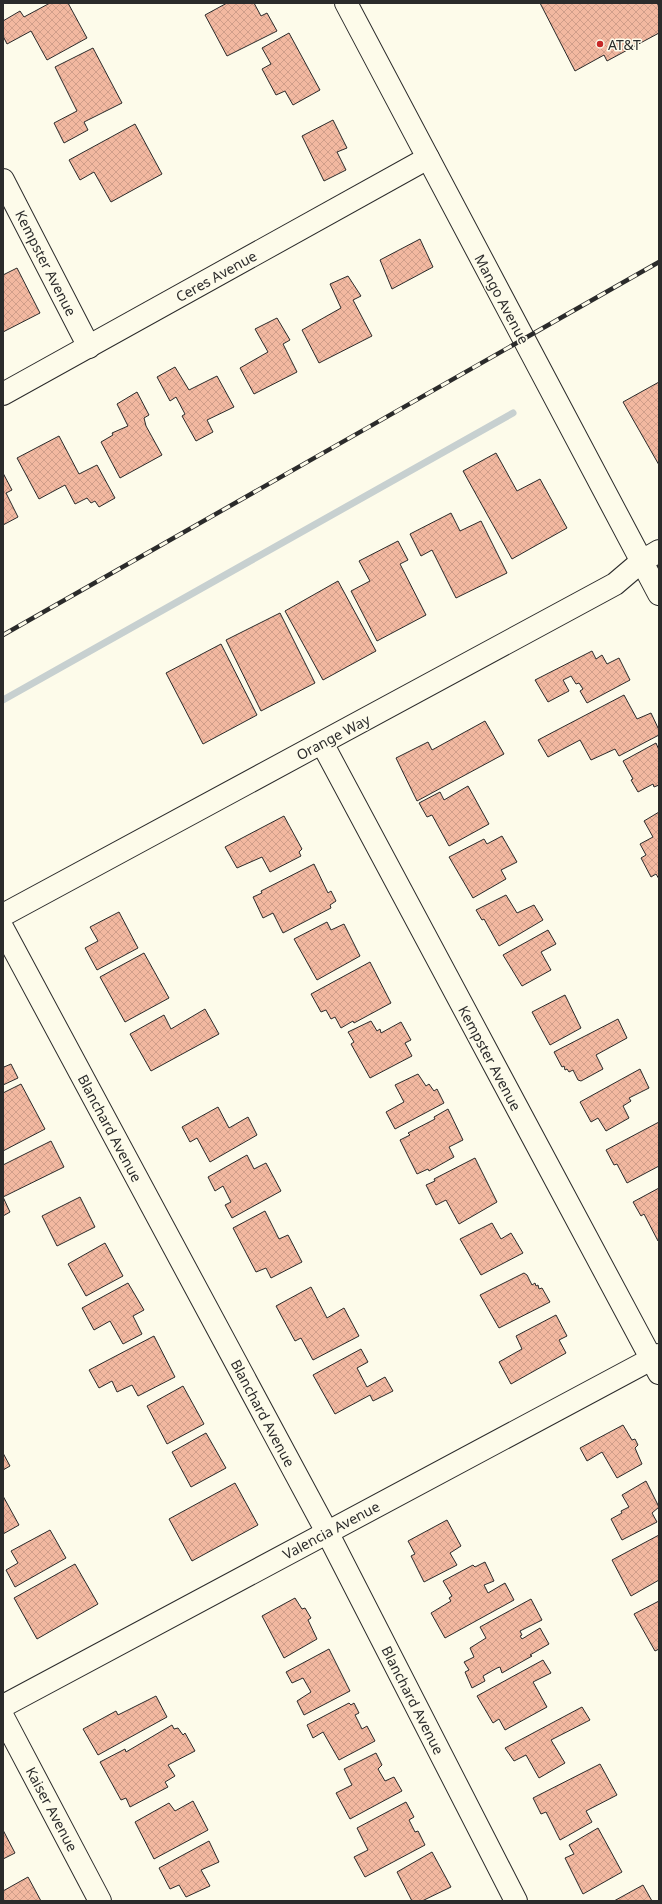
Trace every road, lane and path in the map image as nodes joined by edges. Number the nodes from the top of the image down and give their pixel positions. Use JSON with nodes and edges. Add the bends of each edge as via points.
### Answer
{"nodes":[{"id":1,"x":346,"y":3,"type":"edge"},
{"id":2,"x":428,"y":158,"type":"junction"},
{"id":3,"x":3,"y":180,"type":"edge"},
{"id":4,"x":89,"y":347,"type":"junction"},
{"id":5,"x":3,"y":394,"type":"edge"},
{"id":6,"x":650,"y":556,"type":"edge"},
{"id":7,"x":659,"y":594,"type":"edge"},
{"id":8,"x":322,"y":743,"type":"junction"},
{"id":9,"x":3,"y":915,"type":"edge"},
{"id":10,"x":3,"y":929,"type":"edge"},
{"id":11,"x":657,"y":1362,"type":"edge"},
{"id":12,"x":327,"y":1532,"type":"junction"},
{"id":13,"x":3,"y":1706,"type":"edge"},
{"id":14,"x":3,"y":1717,"type":"edge"},
{"id":15,"x":100,"y":1901,"type":"edge"},
{"id":16,"x":516,"y":1901,"type":"edge"}],
"edges":[{"from":1,"to":2,"type":"street","name":"Mango Avenue"},
{"from":2,"to":4,"type":"street","name":"Ceres Avenue"},
{"from":2,"to":6,"type":"street","name":"Mango Avenue"},
{"from":3,"to":4,"type":"street","name":"Kempster Avenue"},
{"from":4,"to":5,"type":"street","name":"Ceres Avenue"},
{"from":6,"to":7,"type":"street","name":"Mango Avenue"},
{"from":6,"to":8,"type":"street","name":"Orange Way","via":[[615,584]]},
{"from":8,"to":9,"type":"street","name":"Orange Way"},
{"from":8,"to":11,"type":"street","name":"Kempster Avenue"},
{"from":10,"to":12,"type":"street","name":"Blanchard Avenue"},
{"from":11,"to":12,"type":"street","name":"Valencia Avenue"},
{"from":12,"to":13,"type":"street","name":"Valencia Avenue"},
{"from":12,"to":16,"type":"street","name":"Blanchard Avenue"},
{"from":14,"to":15,"type":"street","name":"Kaiser Avenue"}]}
